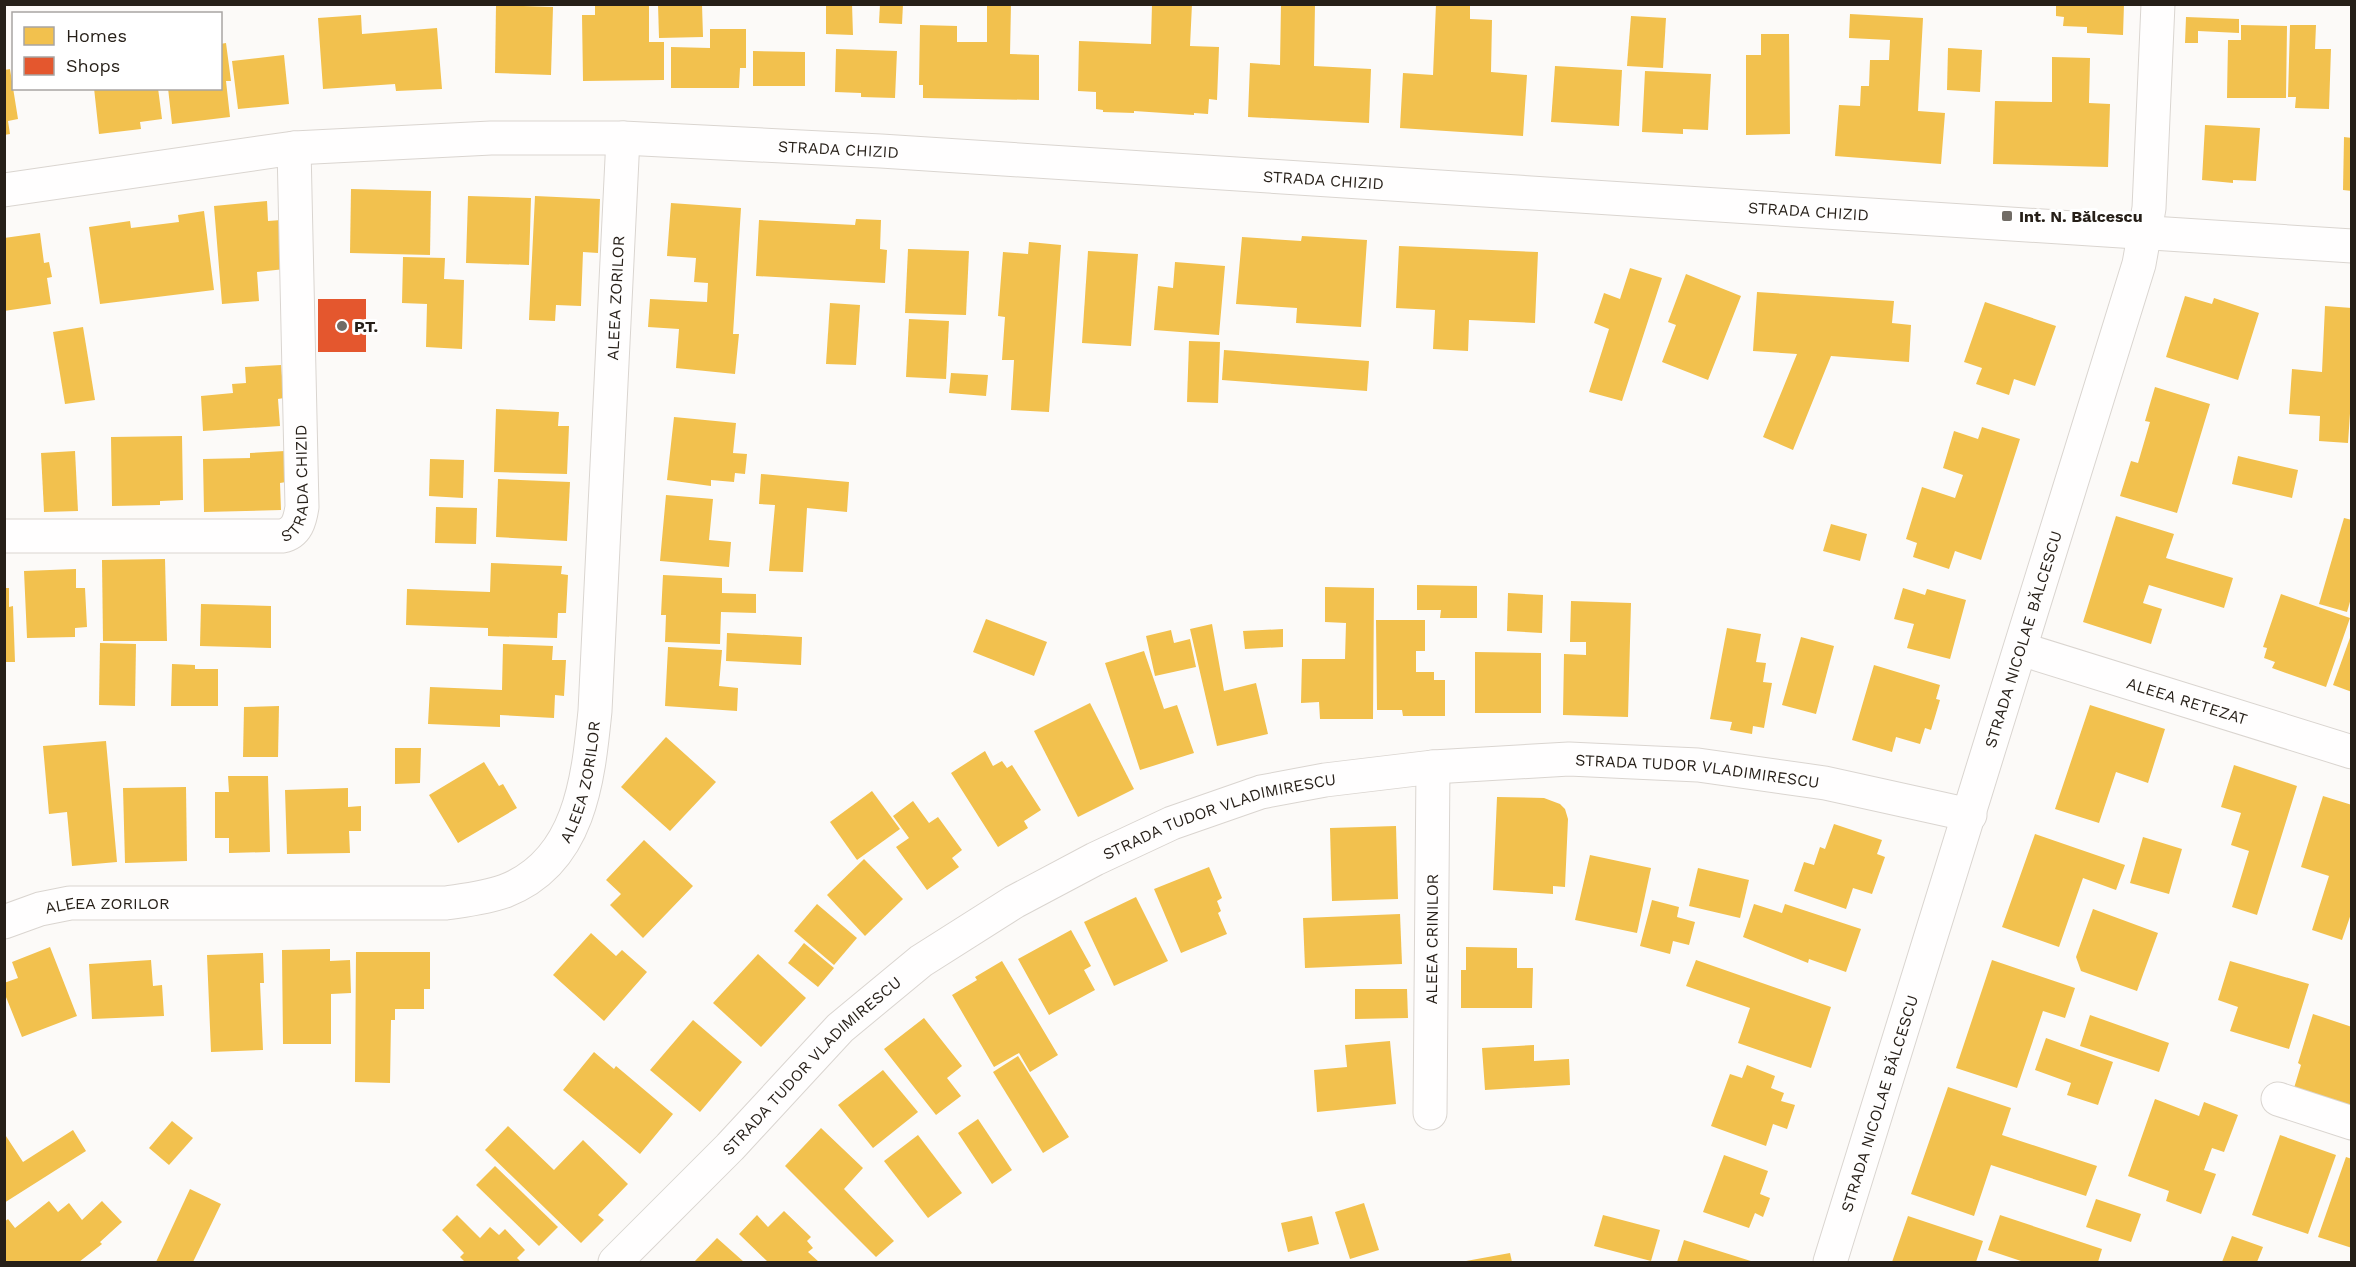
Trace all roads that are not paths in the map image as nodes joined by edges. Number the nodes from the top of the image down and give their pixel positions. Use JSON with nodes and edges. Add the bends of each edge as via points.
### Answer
{"nodes":[{"id":1,"x":2158,"y":4,"type":"edge"},
{"id":2,"x":623,"y":138,"type":"junction"},
{"id":3,"x":294,"y":147,"type":"junction"},
{"id":4,"x":4,"y":190,"type":"edge"},
{"id":5,"x":2146,"y":234,"type":"junction"},
{"id":6,"x":2352,"y":246,"type":"edge"},
{"id":7,"x":4,"y":536,"type":"edge"},
{"id":8,"x":2021,"y":649,"type":"junction"},
{"id":9,"x":2352,"y":752,"type":"edge"},
{"id":10,"x":1433,"y":767,"type":"junction"},
{"id":11,"x":1970,"y":815,"type":"junction"},
{"id":12,"x":4,"y":922,"type":"edge"},
{"id":13,"x":2278,"y":1099,"type":"dead end"},
{"id":14,"x":1430,"y":1113,"type":"dead end"},
{"id":15,"x":2352,"y":1123,"type":"edge"},
{"id":16,"x":615,"y":1263,"type":"edge"},
{"id":17,"x":1830,"y":1263,"type":"edge"}],
"edges":[{"from":1,"to":5,"type":"street","name":"STRADA NICOLAE BĂLCESCU"},
{"from":2,"to":3,"type":"street","name":"STRADA CHIZID","via":[[491,138]]},
{"from":2,"to":5,"type":"street","name":"STRADA CHIZID","via":[[1071,163]]},
{"from":2,"to":12,"type":"street","name":"ALEEA ZORILOR","via":[[595,711],[583,795],[562,844],[546,864],[506,891],[446,903],[70,903]]},
{"from":3,"to":4,"type":"street","name":"STRADA CHIZID"},
{"from":3,"to":7,"type":"street","name":"STRADA CHIZID","via":[[302,507],[297,526],[282,537]]},
{"from":5,"to":6,"type":"street","name":"STRADA CHIZID"},
{"from":5,"to":8,"type":"street","name":"STRADA NICOLAE BĂLCESCU"},
{"from":8,"to":9,"type":"street","name":"ALEEA RETEZAT"},
{"from":8,"to":11,"type":"street","name":"STRADA NICOLAE BĂLCESCU"},
{"from":10,"to":11,"type":"street","name":"STRADA TUDOR VLADIMIRESCU","via":[[1569,759],[1698,765],[1825,783]]},
{"from":10,"to":14,"type":"street","name":"ALEEA CRINILOR"},
{"from":10,"to":16,"type":"street","name":"STRADA TUDOR VLADIMIRESCU","via":[[1261,792],[1172,823],[1014,902],[921,961],[840,1028]]},
{"from":11,"to":17,"type":"street","name":"STRADA NICOLAE BĂLCESCU"},
{"from":13,"to":15,"type":"street"}]}
